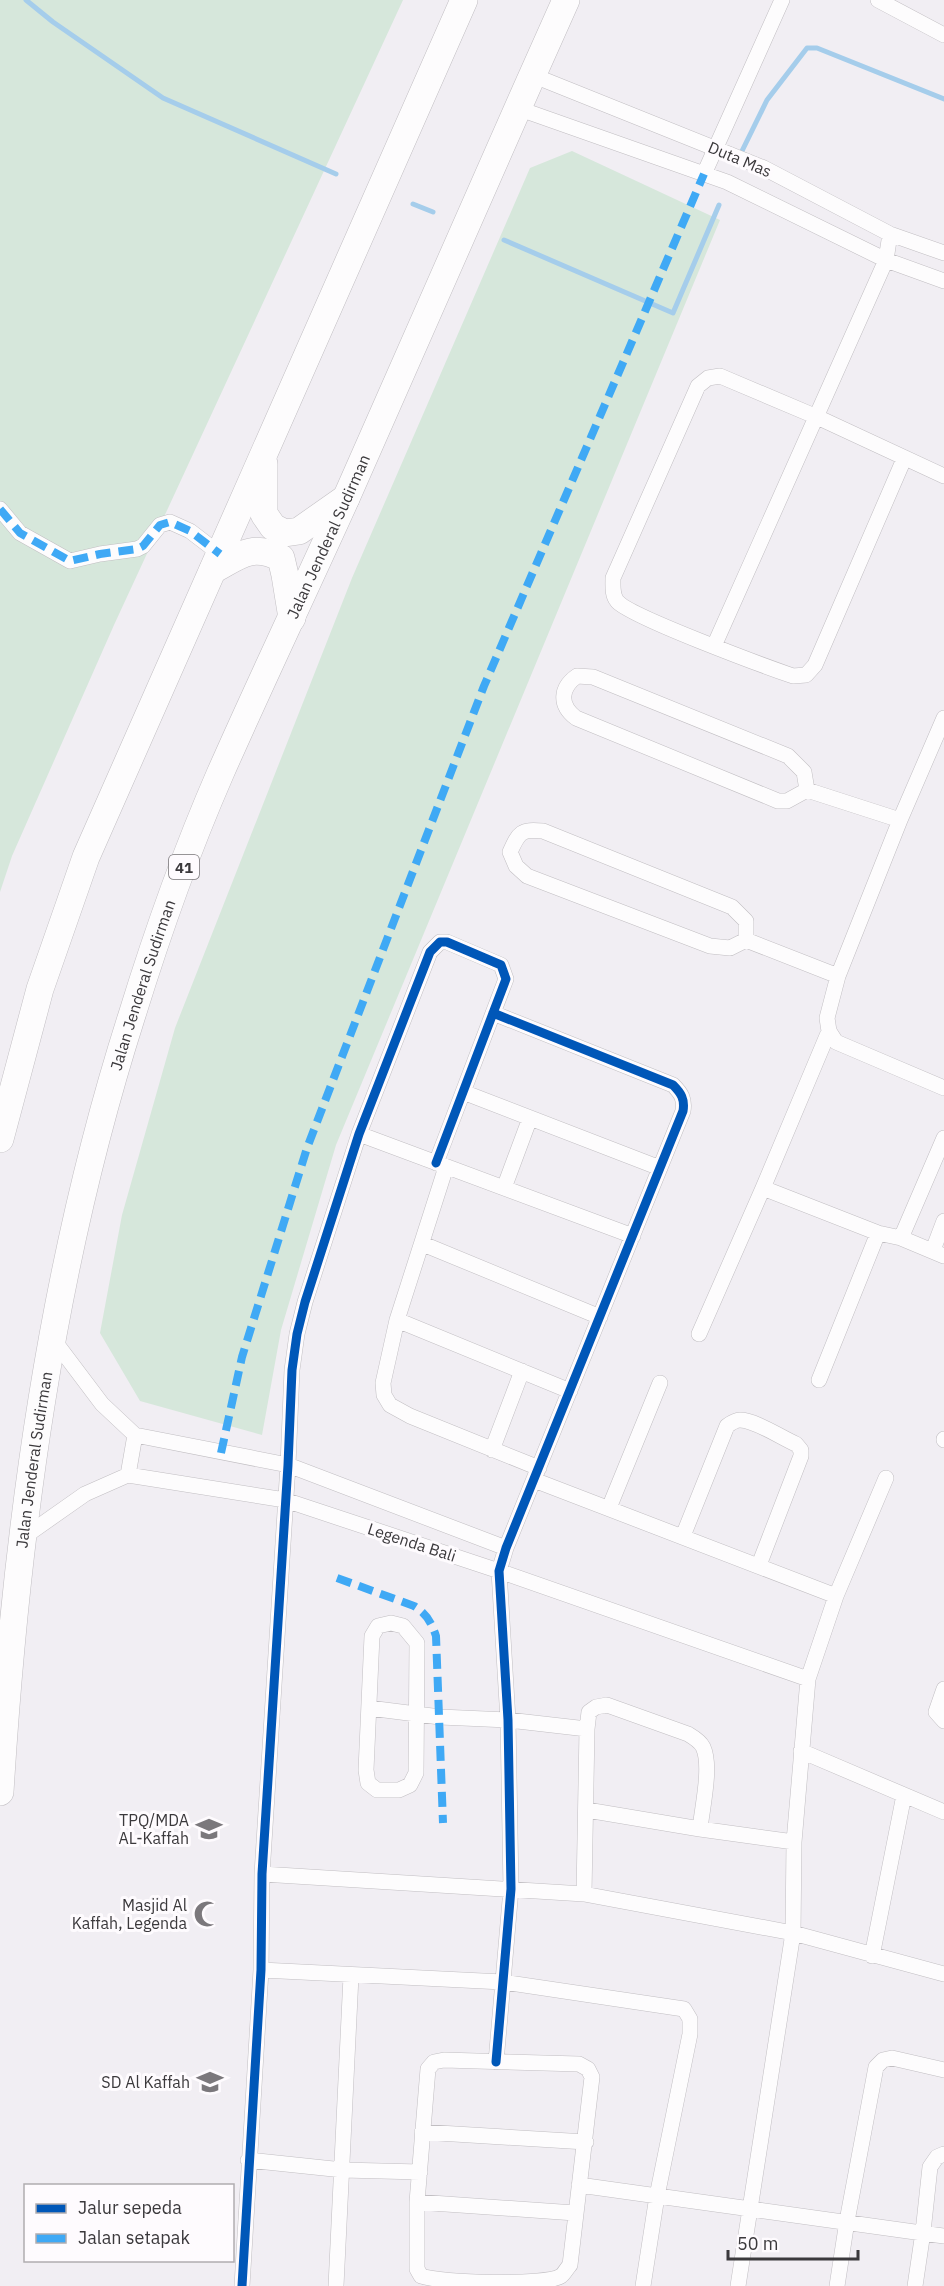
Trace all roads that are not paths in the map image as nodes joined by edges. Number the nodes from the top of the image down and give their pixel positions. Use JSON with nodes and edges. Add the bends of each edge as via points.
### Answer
{"nodes":[{"id":1,"x":464,"y":0,"type":"edge"},
{"id":2,"x":566,"y":0,"type":"edge"},
{"id":3,"x":782,"y":0,"type":"edge"},
{"id":4,"x":878,"y":0,"type":"edge"},
{"id":5,"x":944,"y":35,"type":"edge"},
{"id":6,"x":532,"y":75,"type":"junction"},
{"id":7,"x":517,"y":108,"type":"junction"},
{"id":8,"x":716,"y":148,"type":"junction"},
{"id":9,"x":704,"y":174,"type":"junction"},
{"id":10,"x":890,"y":234,"type":"junction"},
{"id":11,"x":944,"y":253,"type":"edge"},
{"id":12,"x":886,"y":260,"type":"junction"},
{"id":13,"x":944,"y":281,"type":"edge"},
{"id":14,"x":817,"y":417,"type":"junction"},
{"id":15,"x":264,"y":453,"type":"junction"},
{"id":16,"x":904,"y":459,"type":"junction"},
{"id":17,"x":944,"y":476,"type":"edge"},
{"id":18,"x":346,"y":497,"type":"junction"},
{"id":19,"x":0,"y":509,"type":"edge"},
{"id":20,"x":216,"y":562,"type":"junction"},
{"id":21,"x":292,"y":618,"type":"junction"},
{"id":22,"x":714,"y":646,"type":"junction"},
{"id":23,"x":944,"y":718,"type":"edge"},
{"id":24,"x":807,"y":790,"type":"junction"},
{"id":25,"x":900,"y":820,"type":"junction"},
{"id":26,"x":746,"y":940,"type":"junction"},
{"id":27,"x":838,"y":976,"type":"junction"},
{"id":28,"x":493,"y":1013,"type":"junction"},
{"id":29,"x":829,"y":1031,"type":"junction"},
{"id":30,"x":944,"y":1088,"type":"edge"},
{"id":31,"x":463,"y":1092,"type":"junction"},
{"id":32,"x":530,"y":1118,"type":"junction"},
{"id":33,"x":358,"y":1134,"type":"junction"},
{"id":34,"x":944,"y":1138,"type":"edge"},
{"id":35,"x":0,"y":1139,"type":"edge"},
{"id":36,"x":441,"y":1165,"type":"junction"},
{"id":37,"x":660,"y":1168,"type":"junction"},
{"id":38,"x":504,"y":1188,"type":"junction"},
{"id":39,"x":763,"y":1188,"type":"junction"},
{"id":40,"x":944,"y":1221,"type":"edge"},
{"id":41,"x":878,"y":1233,"type":"junction"},
{"id":42,"x":633,"y":1236,"type":"junction"},
{"id":43,"x":901,"y":1238,"type":"junction"},
{"id":44,"x":423,"y":1244,"type":"junction"},
{"id":45,"x":938,"y":1253,"type":"edge"},
{"id":46,"x":600,"y":1317,"type":"junction"},
{"id":47,"x":397,"y":1320,"type":"junction"},
{"id":48,"x":699,"y":1334,"type":"dead end"},
{"id":49,"x":53,"y":1339,"type":"junction"},
{"id":50,"x":522,"y":1371,"type":"junction"},
{"id":51,"x":819,"y":1380,"type":"dead end"},
{"id":52,"x":660,"y":1383,"type":"dead end"},
{"id":53,"x":570,"y":1391,"type":"junction"},
{"id":54,"x":135,"y":1435,"type":"junction"},
{"id":55,"x":492,"y":1450,"type":"junction"},
{"id":56,"x":288,"y":1466,"type":"junction"},
{"id":57,"x":536,"y":1474,"type":"junction"},
{"id":58,"x":128,"y":1475,"type":"junction"},
{"id":59,"x":886,"y":1478,"type":"dead end"},
{"id":60,"x":285,"y":1500,"type":"junction"},
{"id":61,"x":609,"y":1508,"type":"junction"},
{"id":62,"x":683,"y":1536,"type":"junction"},
{"id":63,"x":21,"y":1539,"type":"junction"},
{"id":64,"x":506,"y":1548,"type":"junction"},
{"id":65,"x":759,"y":1565,"type":"junction"},
{"id":66,"x":499,"y":1571,"type":"junction"},
{"id":67,"x":836,"y":1596,"type":"junction"},
{"id":68,"x":808,"y":1679,"type":"junction"},
{"id":69,"x":944,"y":1689,"type":"edge"},
{"id":70,"x":369,"y":1708,"type":"junction"},
{"id":71,"x":417,"y":1713,"type":"junction"},
{"id":72,"x":508,"y":1720,"type":"junction"},
{"id":73,"x":944,"y":1721,"type":"edge"},
{"id":74,"x":587,"y":1729,"type":"junction"},
{"id":75,"x":801,"y":1751,"type":"junction"},
{"id":76,"x":0,"y":1792,"type":"edge"},
{"id":77,"x":904,"y":1795,"type":"junction"},
{"id":78,"x":587,"y":1810,"type":"junction"},
{"id":79,"x":944,"y":1812,"type":"edge"},
{"id":80,"x":700,"y":1829,"type":"junction"},
{"id":81,"x":794,"y":1842,"type":"junction"},
{"id":82,"x":262,"y":1874,"type":"junction"},
{"id":83,"x":511,"y":1890,"type":"junction"},
{"id":84,"x":584,"y":1894,"type":"junction"},
{"id":85,"x":793,"y":1933,"type":"junction"},
{"id":86,"x":872,"y":1956,"type":"junction"},
{"id":87,"x":261,"y":1970,"type":"junction"},
{"id":88,"x":944,"y":1974,"type":"edge"},
{"id":89,"x":351,"y":1976,"type":"junction"},
{"id":90,"x":503,"y":1982,"type":"junction"},
{"id":91,"x":496,"y":2062,"type":"junction"},
{"id":92,"x":944,"y":2070,"type":"edge"},
{"id":93,"x":422,"y":2132,"type":"junction"},
{"id":94,"x":586,"y":2142,"type":"junction"},
{"id":95,"x":944,"y":2154,"type":"edge"},
{"id":96,"x":248,"y":2160,"type":"junction"},
{"id":97,"x":343,"y":2170,"type":"junction"},
{"id":98,"x":420,"y":2172,"type":"junction"},
{"id":99,"x":579,"y":2185,"type":"junction"},
{"id":100,"x":657,"y":2196,"type":"junction"},
{"id":101,"x":417,"y":2202,"type":"junction"},
{"id":102,"x":749,"y":2210,"type":"junction"},
{"id":103,"x":575,"y":2213,"type":"junction"},
{"id":104,"x":847,"y":2221,"type":"junction"},
{"id":105,"x":923,"y":2232,"type":"junction"},
{"id":106,"x":944,"y":2236,"type":"edge"},
{"id":107,"x":487,"y":2284,"type":"edge"},
{"id":108,"x":242,"y":2286,"type":"edge"},
{"id":109,"x":336,"y":2286,"type":"edge"},
{"id":110,"x":643,"y":2286,"type":"edge"},
{"id":111,"x":738,"y":2286,"type":"edge"},
{"id":112,"x":837,"y":2286,"type":"edge"},
{"id":113,"x":915,"y":2286,"type":"edge"}],
"edges":[{"from":1,"to":15,"type":"highway"},
{"from":2,"to":6,"type":"highway","name":"Jalan Jenderal Sudirman","number":"41"},
{"from":3,"to":8,"type":"street"},
{"from":4,"to":5,"type":"street"},
{"from":6,"to":7,"type":"highway","name":"Jalan Jenderal Sudirman","number":"41"},
{"from":6,"to":8,"type":"street","name":"Duta Mas"},
{"from":7,"to":9,"type":"street"},
{"from":7,"to":18,"type":"highway","name":"Jalan Jenderal Sudirman","number":"41"},
{"from":8,"to":9,"type":"street"},
{"from":8,"to":10,"type":"street","name":"Duta Mas","via":[[764,168]]},
{"from":9,"to":12,"type":"street","via":[[754,194]]},
{"from":10,"to":11,"type":"street","name":"Duta Mas"},
{"from":10,"to":12,"type":"street"},
{"from":12,"to":13,"type":"street"},
{"from":12,"to":14,"type":"street"},
{"from":14,"to":16,"type":"street"},
{"from":14,"to":22,"type":"street"},
{"from":14,"to":22,"type":"street","via":[[720,376],[708,378],[693,396],[613,578],[613,591],[617,602],[631,611]]},
{"from":15,"to":18,"type":"highway","via":[[264,514],[273,527],[285,533],[299,531]]},
{"from":15,"to":20,"type":"highway"},
{"from":16,"to":17,"type":"street"},
{"from":16,"to":22,"type":"street","via":[[815,665],[806,675],[793,676]]},
{"from":18,"to":21,"type":"highway","name":"Jalan Jenderal Sudirman","number":"41"},
{"from":19,"to":20,"type":"street","via":[[20,533],[70,561],[136,549],[160,525],[170,522],[190,531]]},
{"from":20,"to":21,"type":"highway","via":[[250,550],[267,551],[280,558]]},
{"from":20,"to":35,"type":"highway","via":[[86,857],[40,989]]},
{"from":21,"to":49,"type":"highway","name":"Jalan Jenderal Sudirman","number":"41","via":[[219,777],[131,1017],[85,1181]]},
{"from":23,"to":25,"type":"street"},
{"from":24,"to":24,"type":"street","via":[[787,801],[778,801],[576,718],[564,705],[571,681],[577,676],[592,677],[788,756],[804,772]]},
{"from":24,"to":25,"type":"street"},
{"from":25,"to":27,"type":"street"},
{"from":26,"to":26,"type":"street","via":[[730,948],[710,946],[527,876],[516,866],[510,852],[517,836],[527,830],[543,831],[732,907],[746,921]]},
{"from":26,"to":27,"type":"street"},
{"from":27,"to":29,"type":"street","via":[[827,1018]]},
{"from":28,"to":31,"type":"street"},
{"from":28,"to":33,"type":"street","via":[[506,979],[501,965],[447,942],[435,946]]},
{"from":28,"to":37,"type":"street","via":[[673,1084],[681,1093],[683,1111]]},
{"from":29,"to":30,"type":"street","via":[[836,1042],[854,1051]]},
{"from":29,"to":39,"type":"street"},
{"from":31,"to":32,"type":"street"},
{"from":31,"to":36,"type":"street"},
{"from":32,"to":37,"type":"street"},
{"from":32,"to":38,"type":"street"},
{"from":33,"to":36,"type":"street"},
{"from":33,"to":56,"type":"street","via":[[297,1334]]},
{"from":34,"to":43,"type":"street"},
{"from":36,"to":38,"type":"street"},
{"from":36,"to":44,"type":"street"},
{"from":37,"to":42,"type":"street"},
{"from":38,"to":42,"type":"street"},
{"from":39,"to":41,"type":"street"},
{"from":39,"to":48,"type":"street"},
{"from":40,"to":45,"type":"street"},
{"from":41,"to":43,"type":"street"},
{"from":41,"to":51,"type":"street"},
{"from":42,"to":46,"type":"street"},
{"from":43,"to":45,"type":"street"},
{"from":44,"to":46,"type":"street"},
{"from":44,"to":47,"type":"street"},
{"from":46,"to":53,"type":"street"},
{"from":47,"to":50,"type":"street"},
{"from":47,"to":55,"type":"street","via":[[383,1383],[390,1405]]},
{"from":49,"to":54,"type":"street","via":[[102,1404]]},
{"from":49,"to":63,"type":"highway","name":"Jalan Jenderal Sudirman","number":"41"},
{"from":50,"to":53,"type":"street"},
{"from":50,"to":55,"type":"street"},
{"from":52,"to":61,"type":"street"},
{"from":53,"to":57,"type":"street"},
{"from":54,"to":56,"type":"street","name":"Legenda Bali"},
{"from":54,"to":58,"type":"street"},
{"from":55,"to":57,"type":"street"},
{"from":56,"to":60,"type":"street"},
{"from":56,"to":64,"type":"street","name":"Legenda Bali"},
{"from":57,"to":61,"type":"street"},
{"from":57,"to":64,"type":"street"},
{"from":58,"to":60,"type":"street","name":"Legenda Bali"},
{"from":58,"to":63,"type":"street","via":[[85,1494]]},
{"from":59,"to":67,"type":"street"},
{"from":60,"to":66,"type":"street","name":"Legenda Bali"},
{"from":60,"to":82,"type":"street"},
{"from":61,"to":62,"type":"street"},
{"from":62,"to":65,"type":"street"},
{"from":62,"to":65,"type":"street","via":[[727,1426],[740,1420],[749,1422],[801,1450]]},
{"from":63,"to":76,"type":"highway","name":"Jalan Jenderal Sudirman","number":"41"},
{"from":64,"to":66,"type":"street"},
{"from":65,"to":67,"type":"street"},
{"from":66,"to":68,"type":"street","name":"Legenda Bali"},
{"from":66,"to":72,"type":"street"},
{"from":67,"to":68,"type":"street"},
{"from":68,"to":75,"type":"street"},
{"from":69,"to":73,"type":"street","via":[[936,1712]]},
{"from":70,"to":71,"type":"street"},
{"from":70,"to":71,"type":"street","via":[[366,1770],[368,1783],[377,1790],[399,1790],[410,1785],[416,1773]]},
{"from":70,"to":71,"type":"street","via":[[372,1636],[378,1626],[391,1623],[403,1626],[417,1643]]},
{"from":71,"to":72,"type":"street"},
{"from":72,"to":74,"type":"street"},
{"from":72,"to":83,"type":"street"},
{"from":74,"to":78,"type":"street"},
{"from":74,"to":80,"type":"street","via":[[589,1712],[607,1705],[697,1740],[707,1764]]},
{"from":75,"to":77,"type":"street"},
{"from":75,"to":81,"type":"street"},
{"from":77,"to":79,"type":"street"},
{"from":77,"to":86,"type":"street"},
{"from":78,"to":80,"type":"street"},
{"from":78,"to":84,"type":"street"},
{"from":80,"to":81,"type":"street"},
{"from":81,"to":85,"type":"street"},
{"from":82,"to":83,"type":"street"},
{"from":82,"to":87,"type":"street"},
{"from":83,"to":84,"type":"street"},
{"from":83,"to":90,"type":"street"},
{"from":84,"to":85,"type":"street"},
{"from":85,"to":86,"type":"street"},
{"from":85,"to":102,"type":"street"},
{"from":86,"to":88,"type":"street"},
{"from":87,"to":89,"type":"street"},
{"from":87,"to":96,"type":"street"},
{"from":89,"to":90,"type":"street"},
{"from":89,"to":97,"type":"street"},
{"from":90,"to":91,"type":"street"},
{"from":90,"to":100,"type":"street","via":[[684,2009],[690,2019],[690,2034]]},
{"from":91,"to":93,"type":"street","via":[[434,2062],[428,2069]]},
{"from":91,"to":94,"type":"street","via":[[579,2064],[588,2069],[593,2088]]},
{"from":92,"to":104,"type":"street","via":[[892,2058],[876,2067]]},
{"from":93,"to":94,"type":"street"},
{"from":93,"to":98,"type":"street"},
{"from":94,"to":99,"type":"street"},
{"from":95,"to":105,"type":"street","via":[[930,2167]]},
{"from":96,"to":97,"type":"street"},
{"from":96,"to":108,"type":"street"},
{"from":97,"to":98,"type":"street"},
{"from":97,"to":109,"type":"street"},
{"from":98,"to":101,"type":"street"},
{"from":99,"to":100,"type":"street"},
{"from":99,"to":103,"type":"street"},
{"from":100,"to":102,"type":"street"},
{"from":100,"to":110,"type":"street"},
{"from":101,"to":103,"type":"street"},
{"from":101,"to":107,"type":"street","via":[[417,2269],[421,2277]]},
{"from":102,"to":104,"type":"street"},
{"from":102,"to":111,"type":"street"},
{"from":103,"to":107,"type":"street","via":[[570,2265],[561,2277],[546,2282]]},
{"from":104,"to":105,"type":"street"},
{"from":104,"to":112,"type":"street"},
{"from":105,"to":106,"type":"street"},
{"from":105,"to":113,"type":"street"}]}
